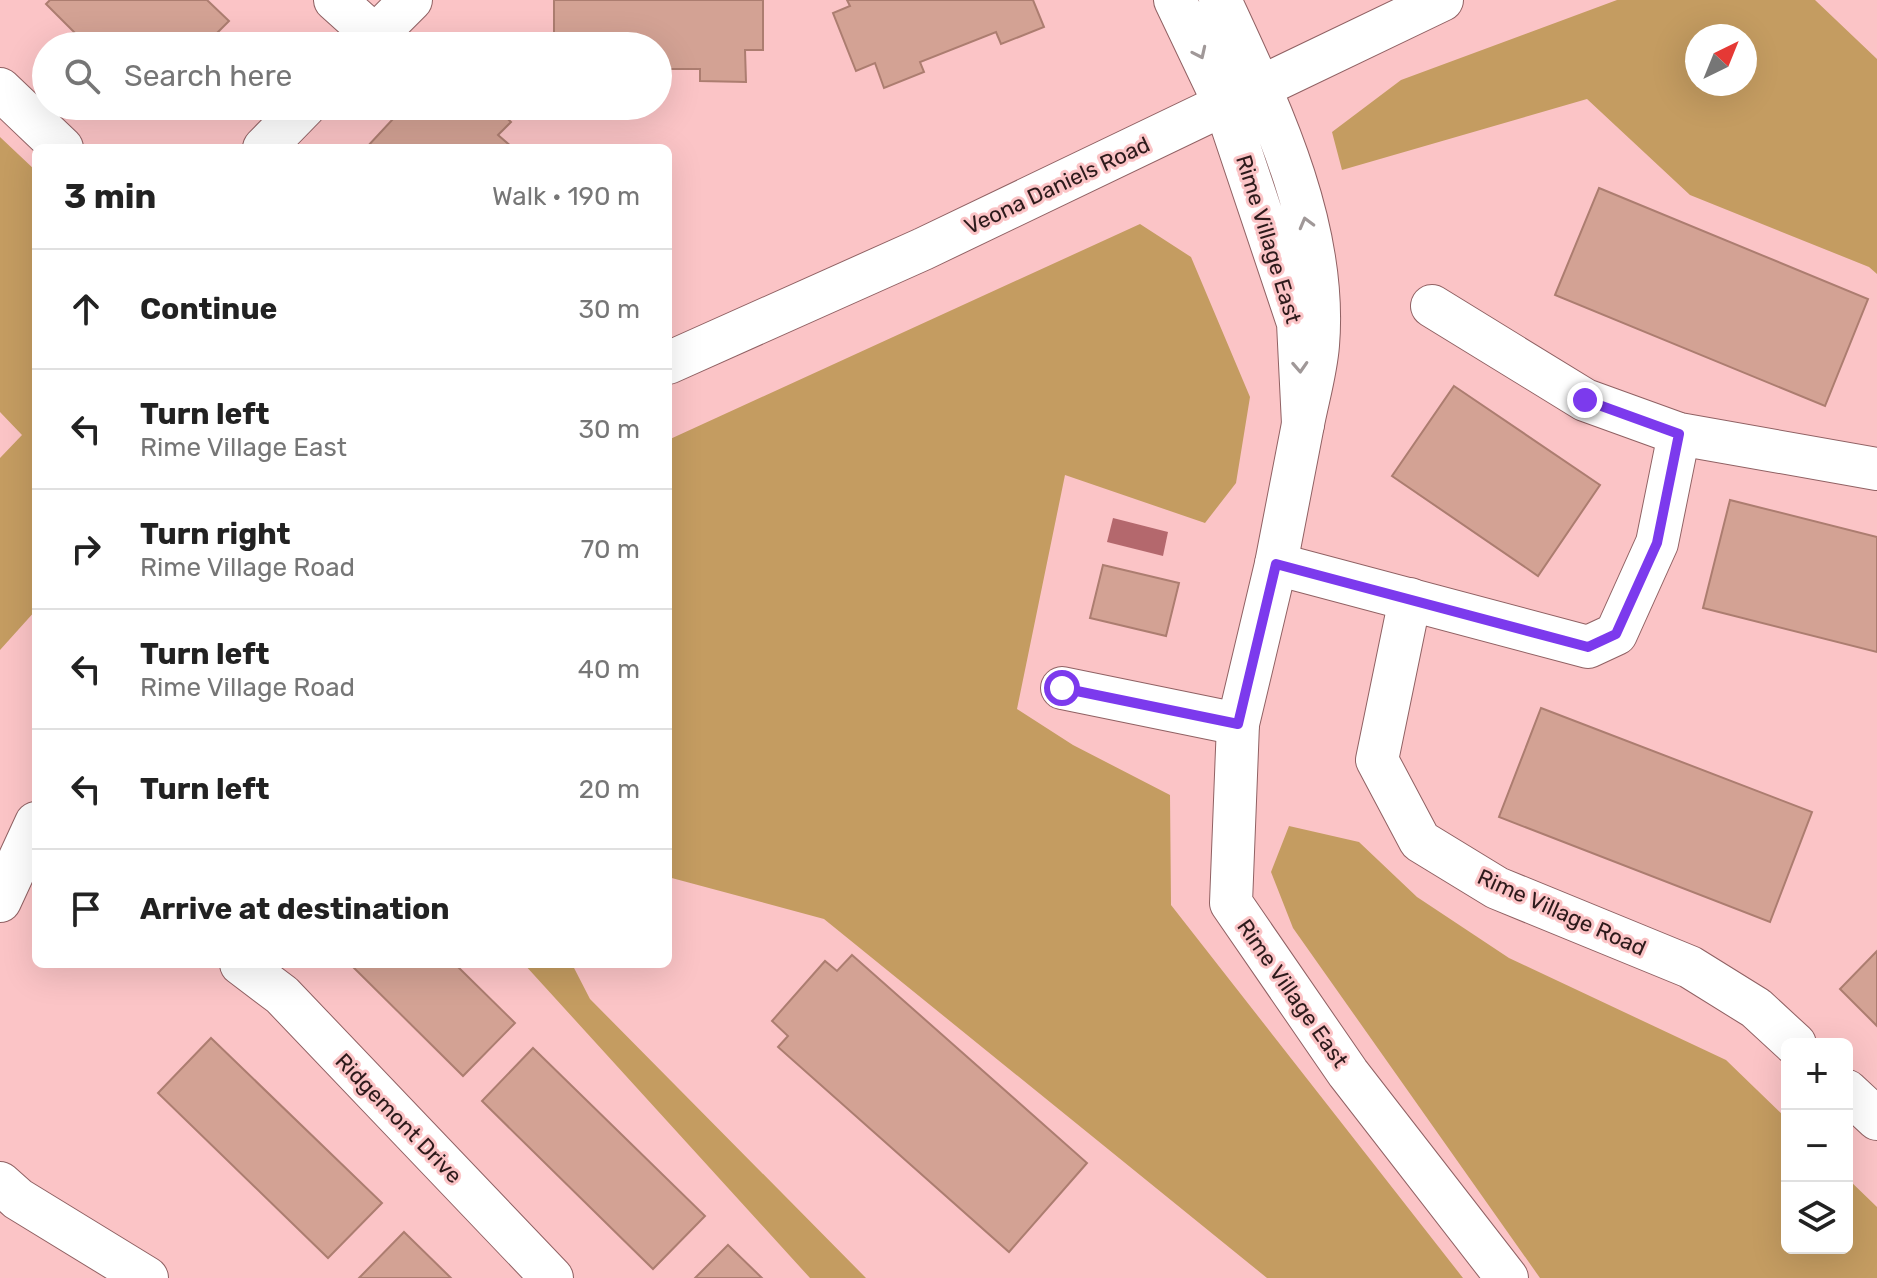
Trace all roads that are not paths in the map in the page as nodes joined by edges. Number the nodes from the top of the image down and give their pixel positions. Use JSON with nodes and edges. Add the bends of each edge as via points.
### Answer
{"nodes":[{"id":1,"x":335,"y":0,"type":"edge"},
{"id":2,"x":411,"y":0,"type":"edge"},
{"id":3,"x":1175,"y":0,"type":"edge"},
{"id":4,"x":1220,"y":0,"type":"edge"},
{"id":5,"x":1442,"y":0,"type":"edge"},
{"id":6,"x":362,"y":32,"type":"edge"},
{"id":7,"x":379,"y":32,"type":"edge"},
{"id":8,"x":0,"y":89,"type":"edge"},
{"id":9,"x":1243,"y":96,"type":"junction"},
{"id":10,"x":32,"y":119,"type":"edge"},
{"id":11,"x":33,"y":120,"type":"edge"},
{"id":12,"x":291,"y":120,"type":"edge"},
{"id":13,"x":58,"y":144,"type":"edge"},
{"id":14,"x":268,"y":144,"type":"edge"},
{"id":15,"x":1432,"y":306,"type":"dead end"},
{"id":16,"x":672,"y":361,"type":"edge"},
{"id":17,"x":1679,"y":434,"type":"junction"},
{"id":18,"x":1877,"y":469,"type":"edge"},
{"id":19,"x":1276,"y":564,"type":"junction"},
{"id":20,"x":1410,"y":599,"type":"junction"},
{"id":21,"x":1062,"y":688,"type":"dead end"},
{"id":22,"x":1238,"y":724,"type":"junction"},
{"id":23,"x":32,"y":832,"type":"edge"},
{"id":24,"x":0,"y":901,"type":"edge"},
{"id":25,"x":246,"y":968,"type":"edge"},
{"id":26,"x":1788,"y":1038,"type":"edge"},
{"id":27,"x":1853,"y":1097,"type":"edge"},
{"id":28,"x":1877,"y":1119,"type":"edge"},
{"id":29,"x":0,"y":1183,"type":"edge"},
{"id":30,"x":147,"y":1278,"type":"edge"},
{"id":31,"x":552,"y":1278,"type":"edge"},
{"id":32,"x":1507,"y":1278,"type":"edge"}],
"edges":[{"from":1,"to":6,"type":"street"},
{"from":2,"to":7,"type":"street"},
{"from":3,"to":9,"type":"street","one_way":true},
{"from":4,"to":9,"type":"street"},
{"from":5,"to":9,"type":"street","name":"Veona Daniels Road"},
{"from":8,"to":10,"type":"street"},
{"from":9,"to":16,"type":"street","name":"Veona Daniels Road"},
{"from":9,"to":19,"type":"street","name":"Rime Village East","via":[[1298,323],[1303,424]]},
{"from":11,"to":13,"type":"street"},
{"from":12,"to":14,"type":"street"},
{"from":15,"to":17,"type":"street","via":[[1585,400]]},
{"from":17,"to":18,"type":"street"},
{"from":17,"to":20,"type":"street","via":[[1657,543],[1616,634],[1588,647]]},
{"from":19,"to":20,"type":"street"},
{"from":19,"to":22,"type":"street","name":"Rime Village East"},
{"from":20,"to":26,"type":"street","name":"Rime Village Road","via":[[1377,760],[1420,841],[1497,888],[1690,967],[1756,1008]]},
{"from":21,"to":22,"type":"street"},
{"from":22,"to":32,"type":"street","name":"Rime Village East","via":[[1231,903],[1348,1073]]},
{"from":23,"to":24,"type":"street"},
{"from":25,"to":31,"type":"street","name":"Ridgemont Drive","via":[[282,995]]},
{"from":27,"to":28,"type":"street"},
{"from":29,"to":30,"type":"street"}]}
